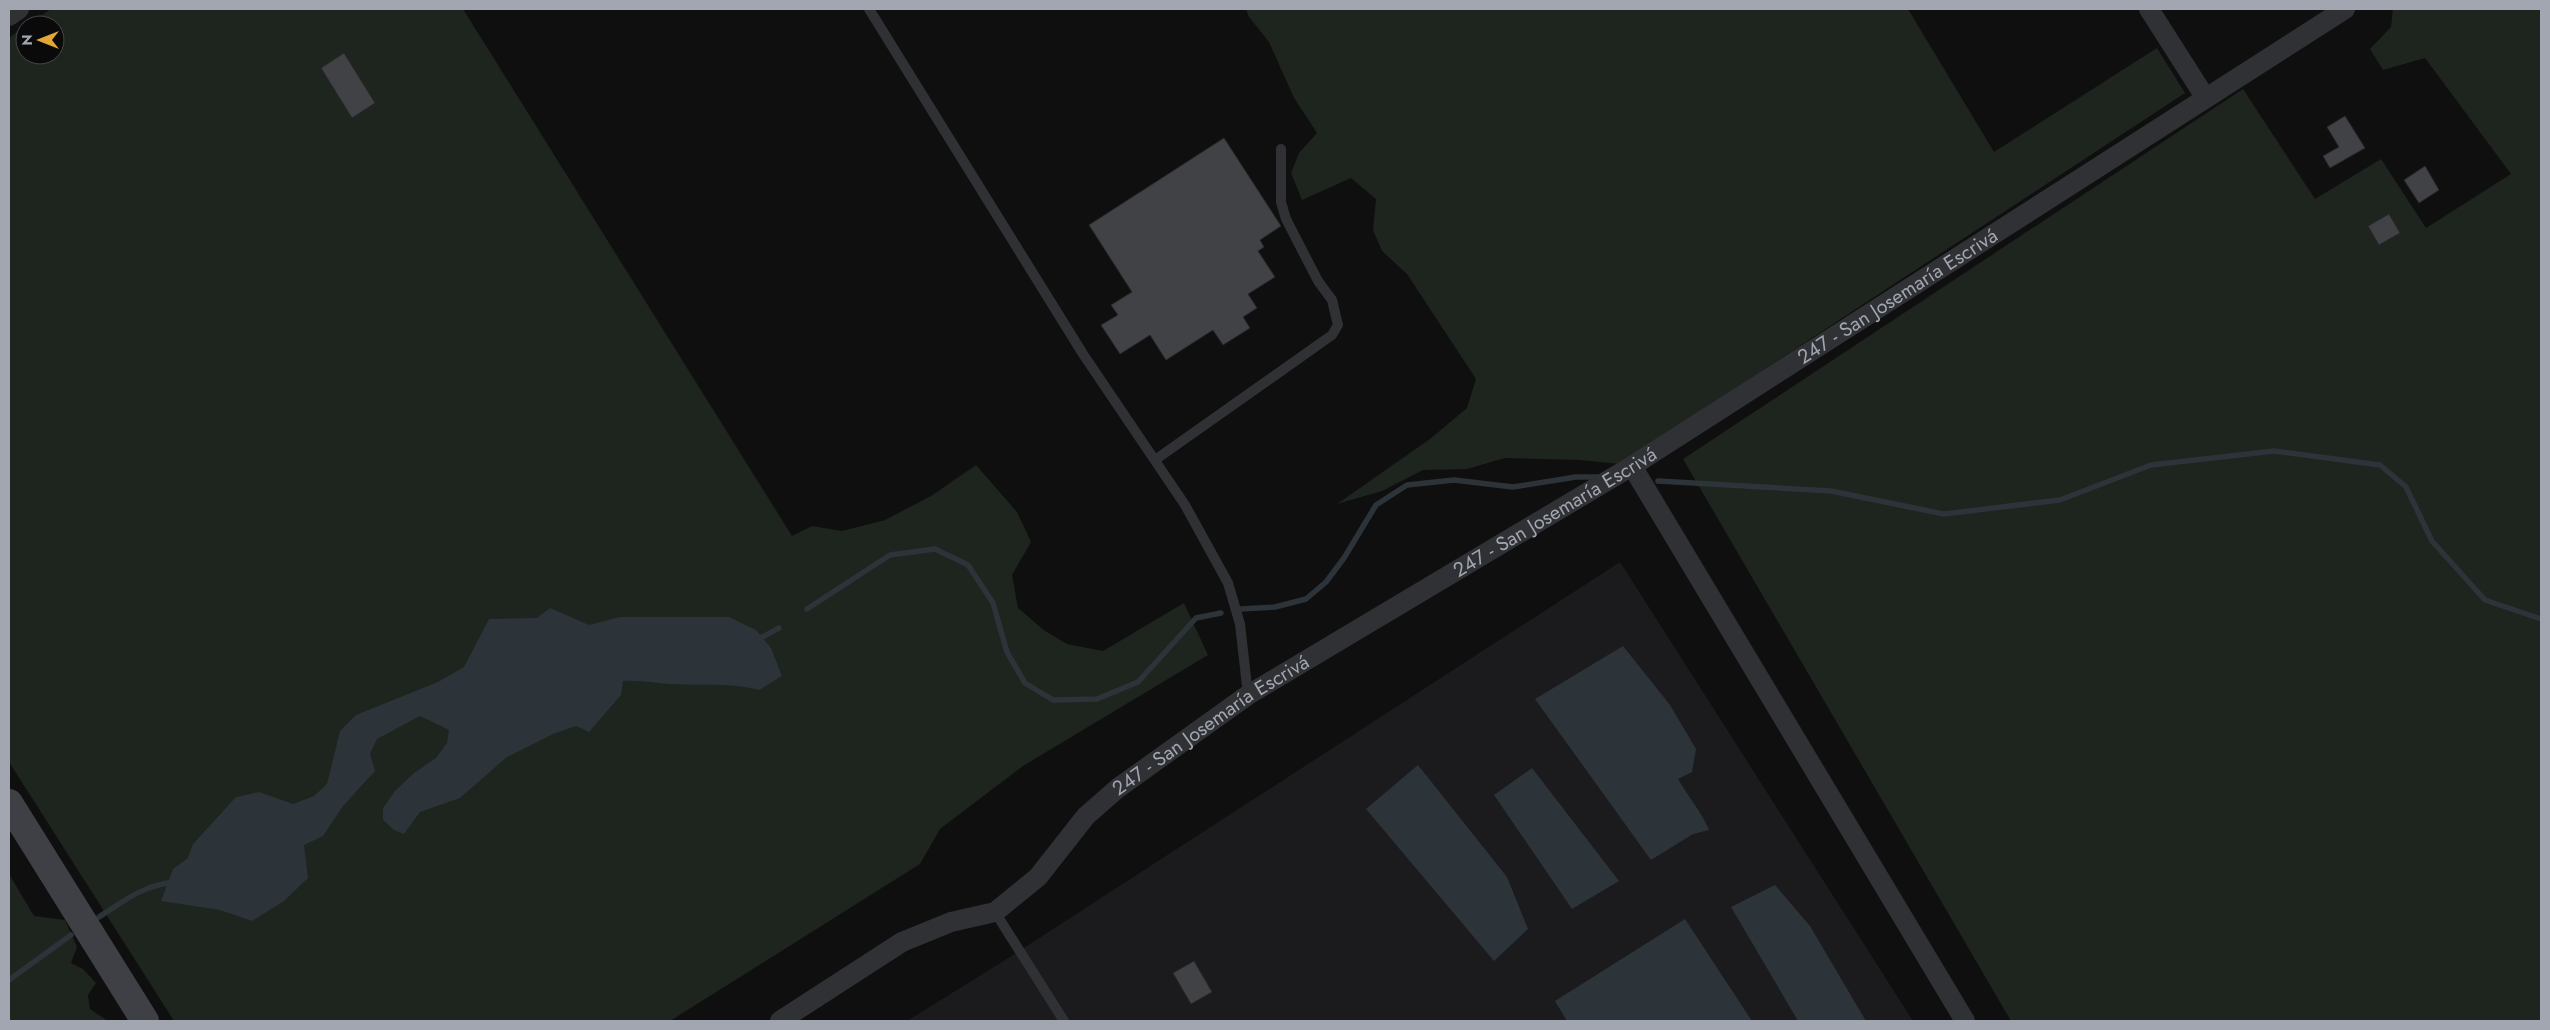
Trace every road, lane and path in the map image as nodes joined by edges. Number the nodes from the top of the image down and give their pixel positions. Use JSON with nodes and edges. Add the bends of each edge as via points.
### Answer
{"nodes":[{"id":1,"x":19,"y":9,"type":"edge"},
{"id":2,"x":869,"y":9,"type":"edge"},
{"id":3,"x":2150,"y":9,"type":"edge"},
{"id":4,"x":2344,"y":9,"type":"edge"},
{"id":5,"x":9,"y":16,"type":"edge"},
{"id":6,"x":2205,"y":98,"type":"junction"},
{"id":7,"x":1281,"y":149,"type":"dead end"},
{"id":8,"x":1155,"y":460,"type":"junction"},
{"id":9,"x":1632,"y":466,"type":"junction"},
{"id":10,"x":1248,"y":695,"type":"junction"},
{"id":11,"x":9,"y":803,"type":"edge"},
{"id":12,"x":995,"y":912,"type":"junction"},
{"id":13,"x":145,"y":1021,"type":"edge"},
{"id":14,"x":780,"y":1021,"type":"edge"},
{"id":15,"x":1064,"y":1021,"type":"edge"},
{"id":16,"x":1965,"y":1021,"type":"edge"}],
"edges":[{"from":1,"to":5,"type":"street"},
{"from":2,"to":8,"type":"lane","via":[[1083,354]]},
{"from":3,"to":6,"type":"street"},
{"from":4,"to":6,"type":"street","name":"247 - San Josemaría Escrivá"},
{"from":6,"to":9,"type":"street","name":"247 - San Josemaría Escrivá"},
{"from":7,"to":8,"type":"lane","via":[[1281,202],[1286,219],[1318,281],[1332,300],[1338,325],[1332,335]]},
{"from":8,"to":10,"type":"lane","via":[[1186,505],[1228,583],[1240,624]]},
{"from":9,"to":10,"type":"street","name":"247 - San Josemaría Escrivá"},
{"from":9,"to":16,"type":"street"},
{"from":10,"to":12,"type":"street","name":"247 - San Josemaría Escrivá","via":[[1118,788],[1086,816],[1038,877]]},
{"from":11,"to":13,"type":"main road"},
{"from":12,"to":14,"type":"street","name":"247 - San Josemaría Escrivá","via":[[951,922],[902,942]]},
{"from":12,"to":15,"type":"lane"}]}
